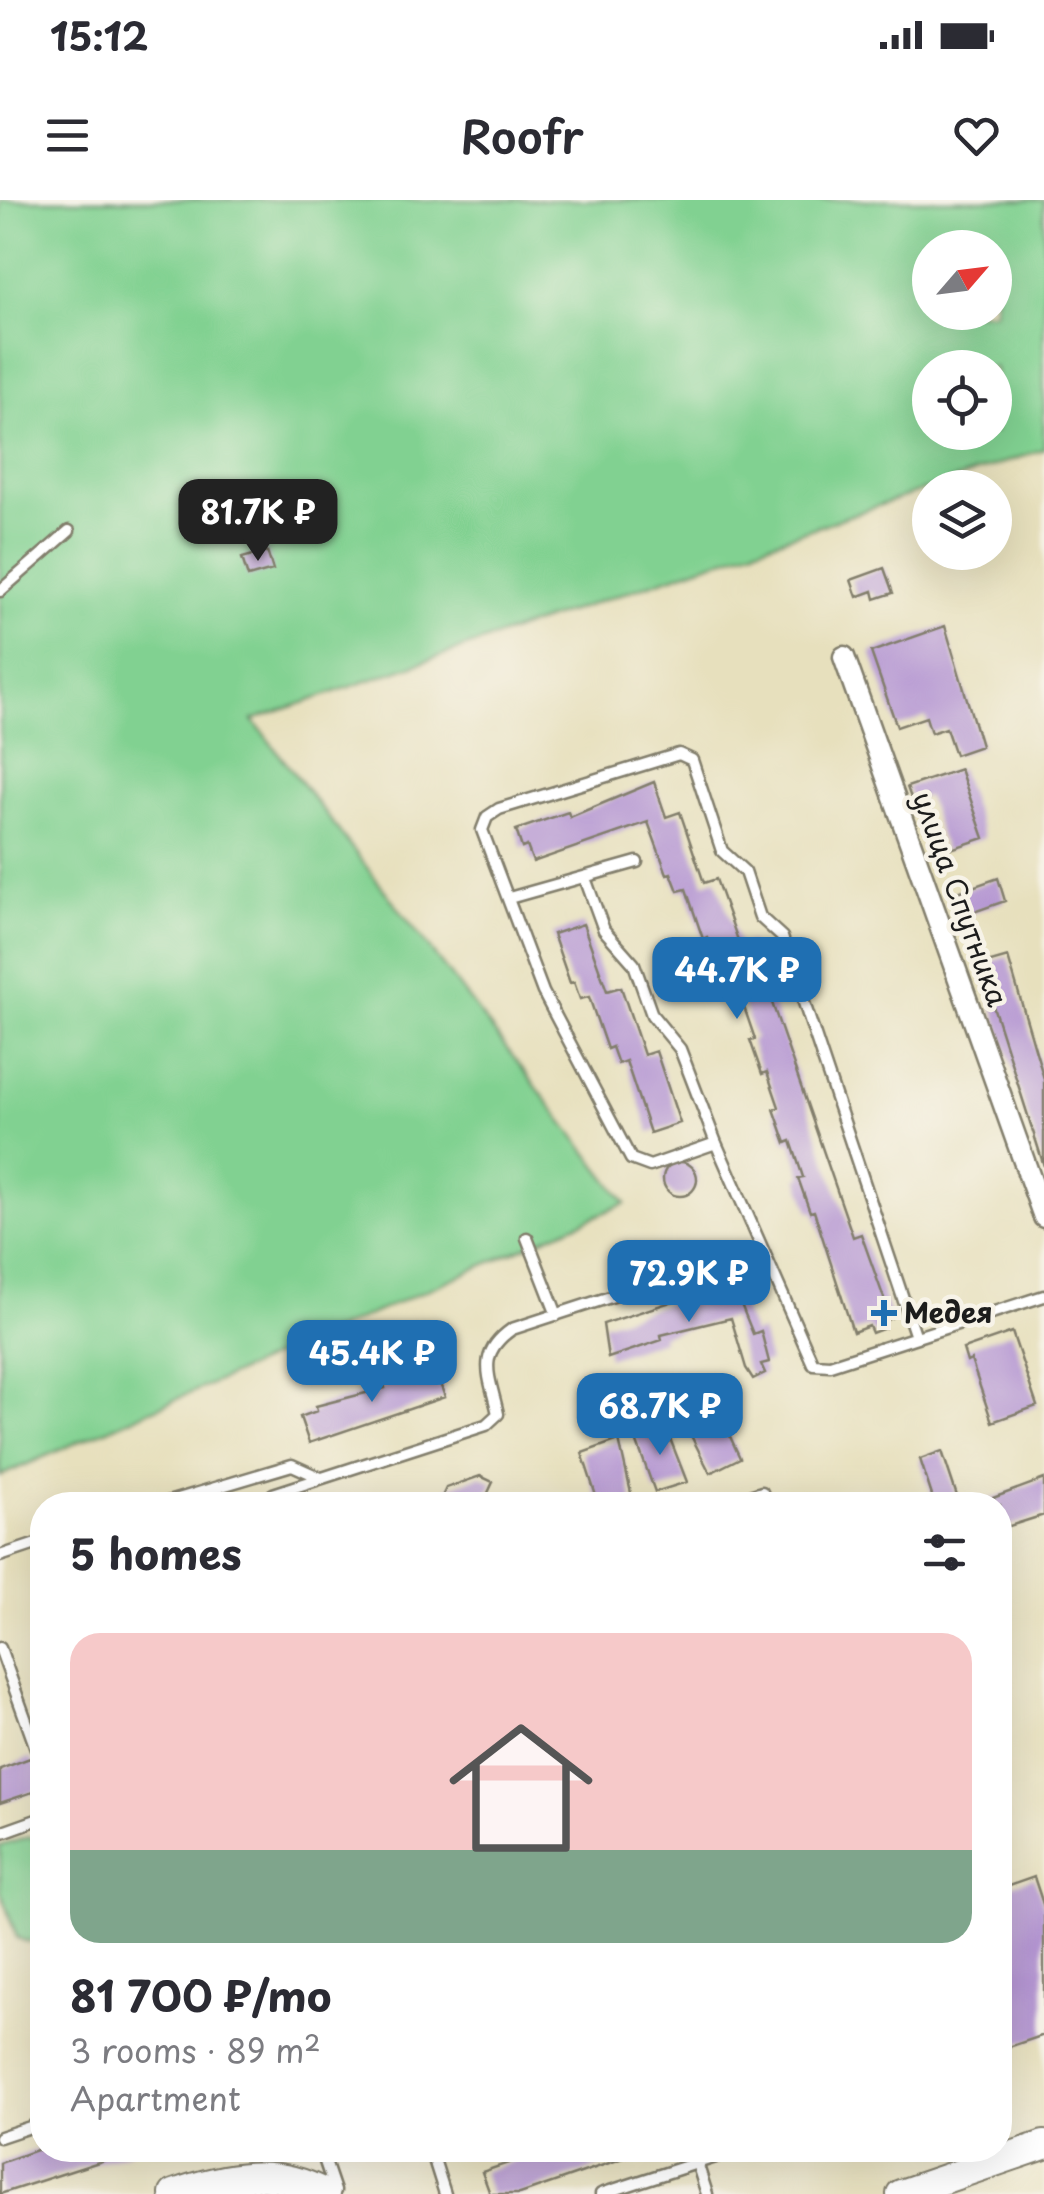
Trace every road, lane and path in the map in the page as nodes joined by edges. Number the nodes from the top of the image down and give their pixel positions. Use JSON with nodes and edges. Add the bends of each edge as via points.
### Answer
{"nodes":[{"id":1,"x":69,"y":531,"type":"dead end"},
{"id":2,"x":0,"y":591,"type":"edge"},
{"id":3,"x":844,"y":657,"type":"dead end"},
{"id":4,"x":637,"y":862,"type":"dead end"},
{"id":5,"x":585,"y":878,"type":"junction"},
{"id":6,"x":509,"y":898,"type":"junction"},
{"id":7,"x":716,"y":1143,"type":"junction"},
{"id":8,"x":1044,"y":1217,"type":"edge"},
{"id":9,"x":527,"y":1238,"type":"dead end"},
{"id":10,"x":761,"y":1248,"type":"junction"},
{"id":11,"x":1044,"y":1296,"type":"edge"},
{"id":12,"x":556,"y":1315,"type":"junction"},
{"id":13,"x":916,"y":1337,"type":"junction"},
{"id":14,"x":322,"y":1478,"type":"junction"},
{"id":15,"x":201,"y":1492,"type":"edge"},
{"id":16,"x":279,"y":1492,"type":"edge"},
{"id":17,"x":30,"y":1546,"type":"edge"},
{"id":18,"x":0,"y":1556,"type":"edge"},
{"id":19,"x":0,"y":1648,"type":"edge"},
{"id":20,"x":30,"y":1717,"type":"edge"},
{"id":21,"x":30,"y":1822,"type":"edge"},
{"id":22,"x":0,"y":1833,"type":"edge"},
{"id":23,"x":30,"y":2126,"type":"edge"},
{"id":24,"x":0,"y":2137,"type":"edge"},
{"id":25,"x":1044,"y":2145,"type":"edge"},
{"id":26,"x":1012,"y":2156,"type":"edge"},
{"id":27,"x":325,"y":2162,"type":"edge"},
{"id":28,"x":434,"y":2162,"type":"edge"},
{"id":29,"x":701,"y":2162,"type":"edge"},
{"id":30,"x":994,"y":2162,"type":"edge"},
{"id":31,"x":698,"y":2163,"type":"junction"},
{"id":32,"x":174,"y":2194,"type":"edge"},
{"id":33,"x":325,"y":2194,"type":"edge"},
{"id":34,"x":336,"y":2194,"type":"edge"},
{"id":35,"x":445,"y":2194,"type":"edge"},
{"id":36,"x":601,"y":2194,"type":"edge"},
{"id":37,"x":707,"y":2194,"type":"edge"},
{"id":38,"x":901,"y":2194,"type":"edge"}],
"edges":[{"from":1,"to":2,"type":"lane"},
{"from":3,"to":8,"type":"street","name":"улица Спутника"},
{"from":4,"to":5,"type":"lane"},
{"from":5,"to":6,"type":"lane"},
{"from":5,"to":7,"type":"lane","via":[[604,930],[634,964],[652,1015],[680,1049]]},
{"from":6,"to":7,"type":"lane","via":[[543,992],[631,1159],[650,1166]]},
{"from":6,"to":13,"type":"lane","via":[[482,830],[487,817],[679,754],[692,760],[722,851],[745,872],[760,917],[782,937]]},
{"from":7,"to":10,"type":"lane"},
{"from":9,"to":12,"type":"lane"},
{"from":10,"to":12,"type":"lane"},
{"from":10,"to":13,"type":"lane","via":[[813,1364],[830,1365]]},
{"from":11,"to":13,"type":"lane"},
{"from":12,"to":14,"type":"lane","via":[[492,1343],[487,1362],[498,1414],[486,1425]]},
{"from":14,"to":15,"type":"lane","via":[[292,1464]]},
{"from":14,"to":16,"type":"lane"},
{"from":17,"to":18,"type":"lane"},
{"from":19,"to":20,"type":"lane"},
{"from":21,"to":22,"type":"lane"},
{"from":23,"to":24,"type":"lane"},
{"from":25,"to":26,"type":"street"},
{"from":27,"to":34,"type":"lane"},
{"from":28,"to":35,"type":"lane"},
{"from":29,"to":31,"type":"lane"},
{"from":30,"to":38,"type":"street"},
{"from":31,"to":36,"type":"lane"},
{"from":31,"to":37,"type":"lane"},
{"from":32,"to":33,"type":"street","via":[[255,2176],[281,2176]]}]}
